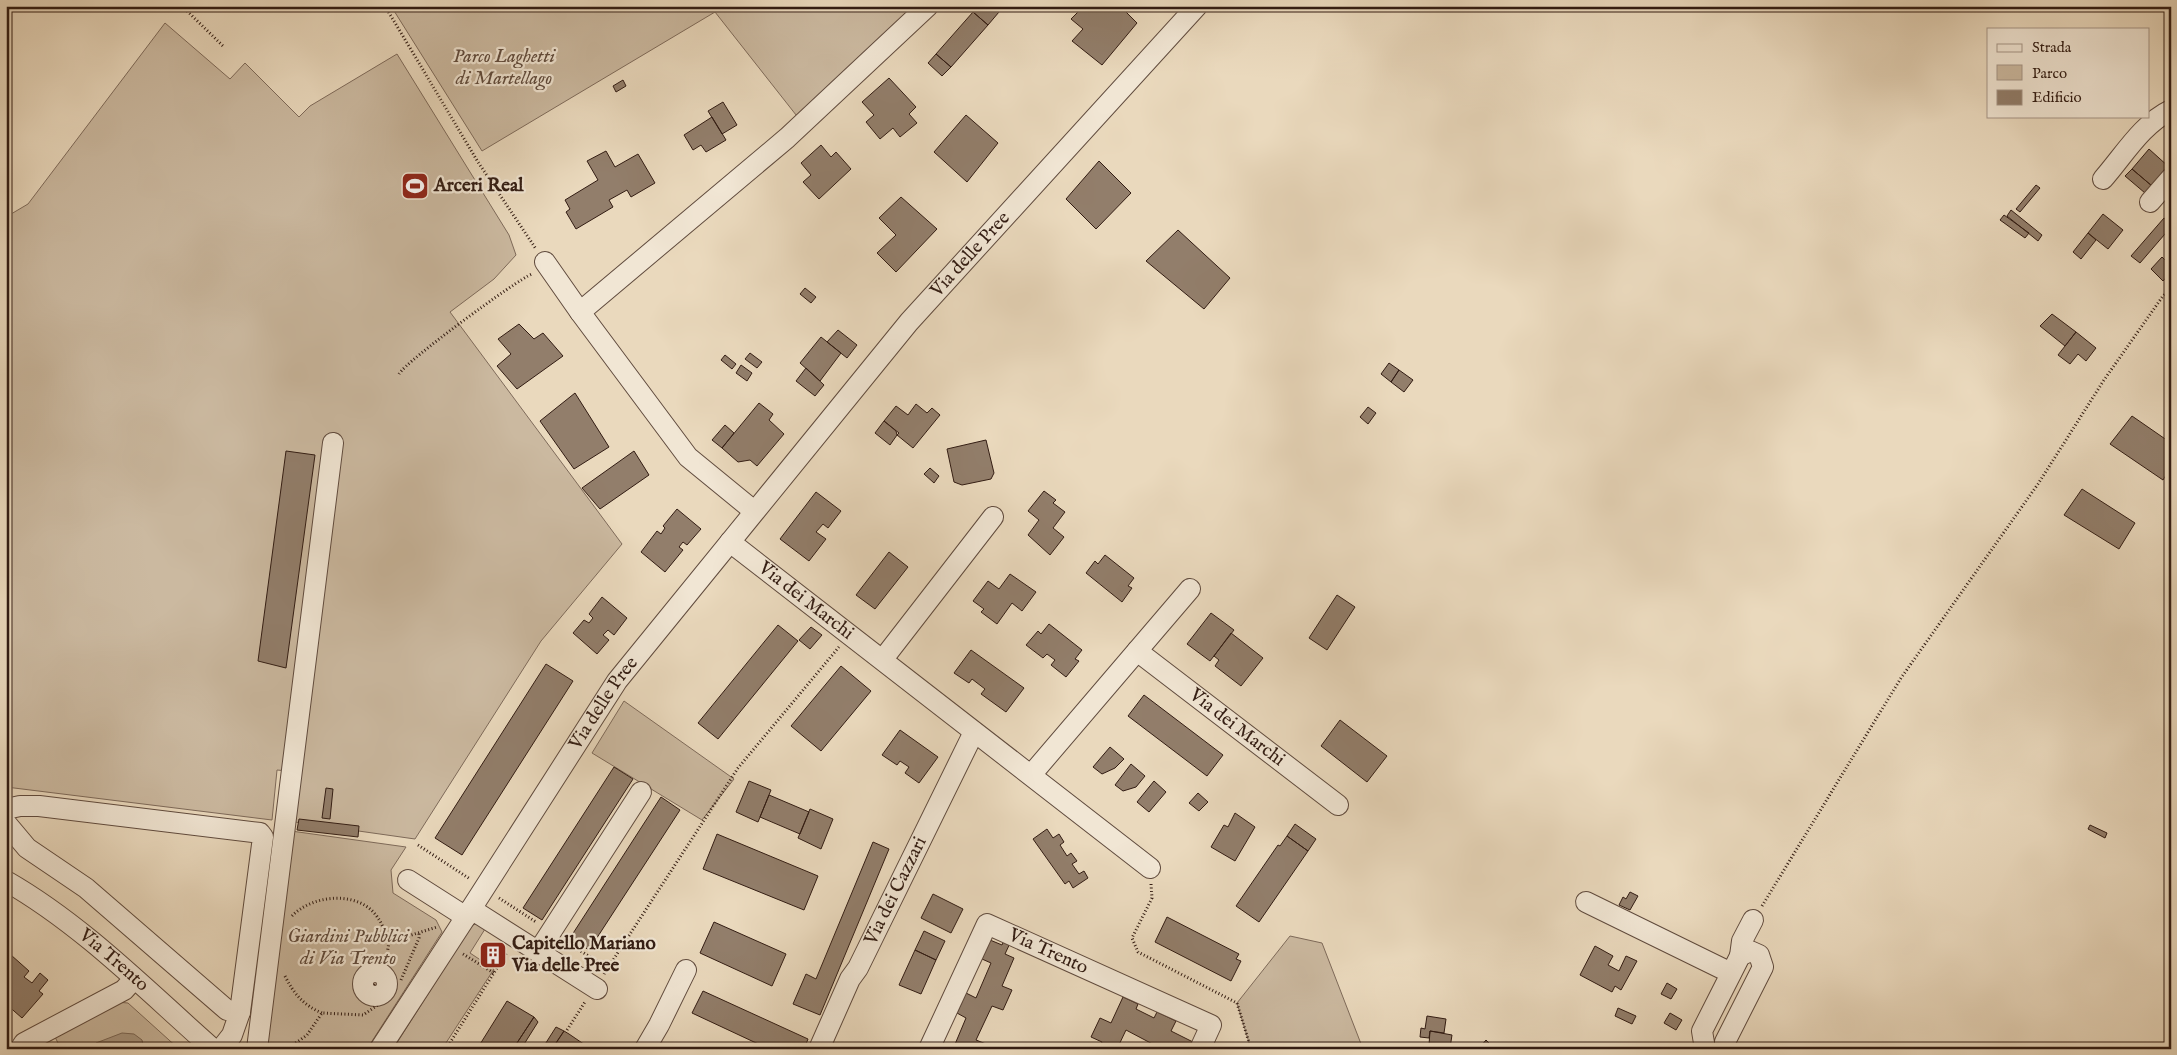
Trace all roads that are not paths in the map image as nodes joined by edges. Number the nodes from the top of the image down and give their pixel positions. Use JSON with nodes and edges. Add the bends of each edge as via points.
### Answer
{"nodes":[{"id":1,"x":928,"y":6,"type":"edge"},
{"id":2,"x":1197,"y":6,"type":"edge"},
{"id":3,"x":2171,"y":110,"type":"edge"},
{"id":4,"x":2171,"y":178,"type":"edge"},
{"id":5,"x":2103,"y":179,"type":"dead end"},
{"id":6,"x":2150,"y":202,"type":"dead end"},
{"id":7,"x":547,"y":265,"type":"road end"},
{"id":8,"x":580,"y":312,"type":"junction"},
{"id":9,"x":332,"y":443,"type":"dead end"},
{"id":10,"x":754,"y":511,"type":"junction"},
{"id":11,"x":993,"y":517,"type":"dead end"},
{"id":12,"x":730,"y":542,"type":"junction"},
{"id":13,"x":1190,"y":589,"type":"dead end"},
{"id":14,"x":1137,"y":651,"type":"junction"},
{"id":15,"x":883,"y":659,"type":"junction"},
{"id":16,"x":974,"y":732,"type":"junction"},
{"id":17,"x":1031,"y":774,"type":"junction"},
{"id":18,"x":641,"y":792,"type":"dead end"},
{"id":19,"x":1338,"y":805,"type":"dead end"},
{"id":20,"x":6,"y":809,"type":"edge"},
{"id":21,"x":6,"y":823,"type":"edge"},
{"id":22,"x":1150,"y":868,"type":"road end"},
{"id":23,"x":408,"y":880,"type":"dead end"},
{"id":24,"x":6,"y":881,"type":"edge"},
{"id":25,"x":1586,"y":902,"type":"dead end"},
{"id":26,"x":469,"y":913,"type":"junction"},
{"id":27,"x":1753,"y":920,"type":"road end"},
{"id":28,"x":538,"y":952,"type":"junction"},
{"id":29,"x":1736,"y":965,"type":"junction"},
{"id":30,"x":686,"y":970,"type":"dead end"},
{"id":31,"x":134,"y":979,"type":"junction"},
{"id":32,"x":596,"y":989,"type":"road end"},
{"id":33,"x":240,"y":1012,"type":"junction"},
{"id":34,"x":20,"y":1049,"type":"edge"},
{"id":35,"x":213,"y":1049,"type":"edge"},
{"id":36,"x":221,"y":1049,"type":"edge"},
{"id":37,"x":257,"y":1049,"type":"edge"},
{"id":38,"x":380,"y":1049,"type":"edge"},
{"id":39,"x":644,"y":1049,"type":"edge"},
{"id":40,"x":819,"y":1049,"type":"edge"},
{"id":41,"x":929,"y":1049,"type":"edge"},
{"id":42,"x":1200,"y":1049,"type":"edge"},
{"id":43,"x":1705,"y":1049,"type":"edge"},
{"id":44,"x":1725,"y":1049,"type":"edge"}],
"edges":[{"from":1,"to":8,"type":"street","via":[[786,138]]},
{"from":2,"to":10,"type":"street","name":"Via delle Pree","via":[[909,322]]},
{"from":3,"to":5,"type":"street","via":[[2157,117],[2144,130]]},
{"from":4,"to":6,"type":"street"},
{"from":7,"to":8,"type":"street"},
{"from":8,"to":10,"type":"street","via":[[688,457]]},
{"from":9,"to":37,"type":"street"},
{"from":10,"to":12,"type":"street","name":"Via delle Pree"},
{"from":11,"to":15,"type":"street"},
{"from":12,"to":15,"type":"street","name":"Via dei Marchi"},
{"from":12,"to":26,"type":"street","name":"Via delle Pree","via":[[617,681]]},
{"from":13,"to":14,"type":"street"},
{"from":14,"to":17,"type":"street"},
{"from":14,"to":19,"type":"street","name":"Via dei Marchi"},
{"from":15,"to":16,"type":"street","name":"Via dei Marchi"},
{"from":16,"to":17,"type":"street","name":"Via dei Marchi"},
{"from":16,"to":40,"type":"street","name":"Via dei Cazzari"},
{"from":17,"to":22,"type":"street","name":"Via dei Marchi"},
{"from":18,"to":28,"type":"street"},
{"from":20,"to":33,"type":"street","via":[[39,806],[260,833],[264,837]]},
{"from":21,"to":33,"type":"street","via":[[27,848],[86,888],[227,1010]]},
{"from":23,"to":26,"type":"street"},
{"from":24,"to":31,"type":"street","name":"Via Trento","via":[[34,897],[76,929]]},
{"from":25,"to":29,"type":"street"},
{"from":26,"to":28,"type":"street"},
{"from":26,"to":38,"type":"street","name":"Via delle Pree"},
{"from":27,"to":29,"type":"street","via":[[1742,941]]},
{"from":28,"to":32,"type":"street"},
{"from":29,"to":43,"type":"street","via":[[1702,1031]]},
{"from":29,"to":44,"type":"street","via":[[1750,951],[1760,955],[1763,967],[1725,1042]]},
{"from":30,"to":39,"type":"street"},
{"from":31,"to":34,"type":"street","via":[[124,990],[24,1043]]},
{"from":31,"to":35,"type":"street","name":"Via Trento"},
{"from":33,"to":36,"type":"street","via":[[232,1035]]},
{"from":41,"to":42,"type":"street","name":"Via Trento","via":[[987,924],[1211,1025]]}]}
